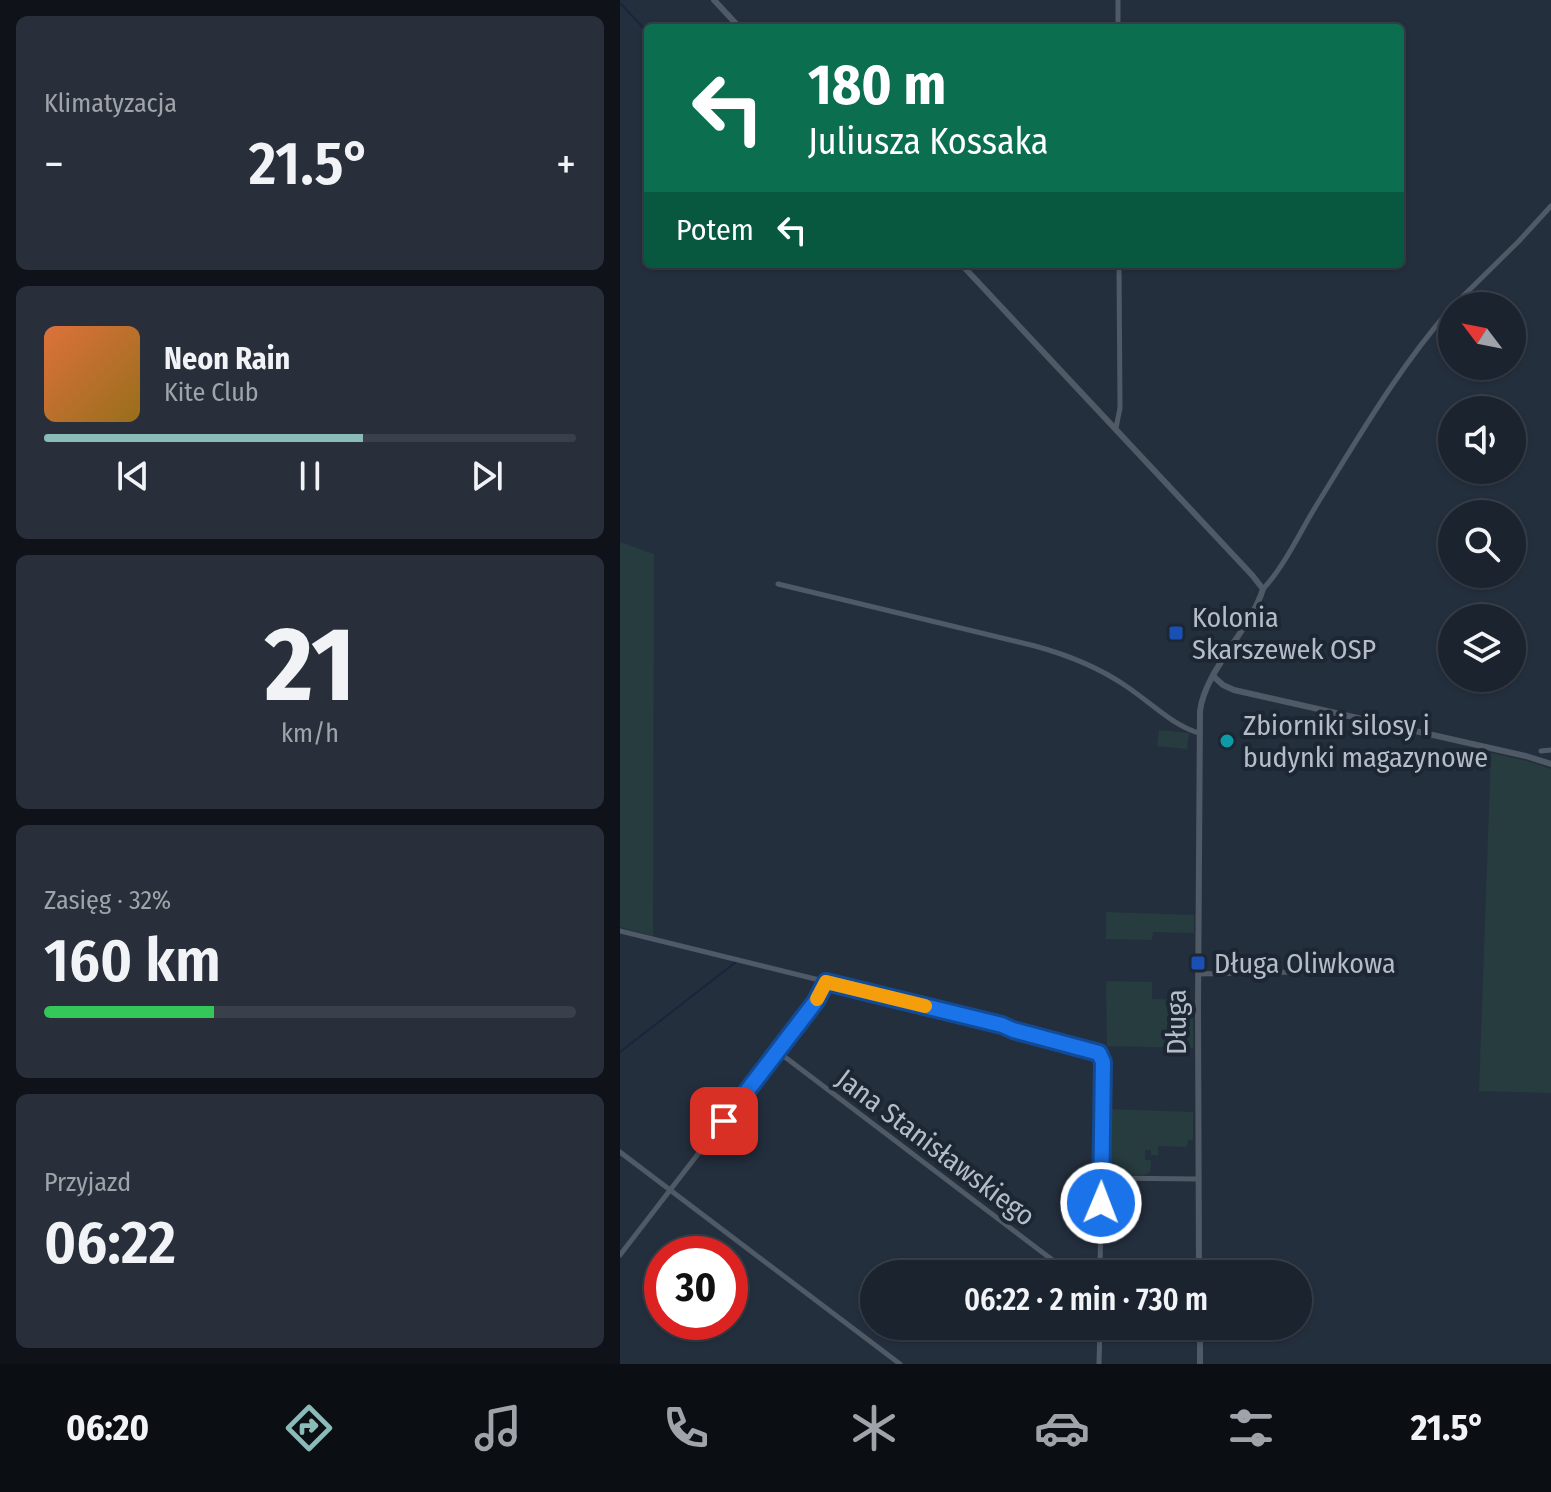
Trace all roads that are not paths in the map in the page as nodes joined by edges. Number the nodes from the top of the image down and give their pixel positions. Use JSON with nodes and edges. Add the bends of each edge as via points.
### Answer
{"nodes":[{"id":1,"x":714,"y":0,"type":"edge"},
{"id":2,"x":1118,"y":0,"type":"edge"},
{"id":3,"x":736,"y":24,"type":"edge"},
{"id":4,"x":1118,"y":24,"type":"edge"},
{"id":5,"x":1551,"y":206,"type":"edge"},
{"id":6,"x":1551,"y":216,"type":"edge"},
{"id":7,"x":1541,"y":218,"type":"junction"},
{"id":8,"x":965,"y":268,"type":"edge"},
{"id":9,"x":1119,"y":268,"type":"edge"},
{"id":10,"x":1467,"y":292,"type":"edge"},
{"id":11,"x":1438,"y":324,"type":"edge"},
{"id":12,"x":1116,"y":428,"type":"junction"},
{"id":13,"x":778,"y":584,"type":"dead end"},
{"id":14,"x":1263,"y":589,"type":"junction"},
{"id":15,"x":1213,"y":676,"type":"junction"},
{"id":16,"x":1199,"y":733,"type":"junction"},
{"id":17,"x":1551,"y":750,"type":"edge"},
{"id":18,"x":1541,"y":751,"type":"dead end"},
{"id":19,"x":1551,"y":764,"type":"edge"},
{"id":20,"x":620,"y":931,"type":"edge"},
{"id":21,"x":1395,"y":970,"type":"dead end"},
{"id":22,"x":1198,"y":974,"type":"junction"},
{"id":23,"x":826,"y":982,"type":"junction"},
{"id":24,"x":777,"y":1051,"type":"junction"},
{"id":25,"x":620,"y":1152,"type":"edge"},
{"id":26,"x":1102,"y":1178,"type":"junction"},
{"id":27,"x":1199,"y":1179,"type":"junction"},
{"id":28,"x":670,"y":1190,"type":"junction"},
{"id":29,"x":620,"y":1255,"type":"edge"},
{"id":30,"x":1053,"y":1260,"type":"edge"},
{"id":31,"x":1100,"y":1260,"type":"edge"},
{"id":32,"x":1199,"y":1260,"type":"edge"},
{"id":33,"x":1100,"y":1340,"type":"edge"},
{"id":34,"x":1200,"y":1340,"type":"edge"},
{"id":35,"x":900,"y":1364,"type":"edge"},
{"id":36,"x":1099,"y":1364,"type":"edge"},
{"id":37,"x":1200,"y":1364,"type":"edge"}],
"edges":[{"from":1,"to":3,"type":"street"},
{"from":2,"to":4,"type":"street"},
{"from":5,"to":7,"type":"street"},
{"from":6,"to":7,"type":"street"},
{"from":7,"to":10,"type":"street"},
{"from":8,"to":12,"type":"street"},
{"from":9,"to":12,"type":"street"},
{"from":11,"to":14,"type":"street","via":[[1399,375]]},
{"from":12,"to":14,"type":"street"},
{"from":13,"to":16,"type":"street","via":[[1071,657]]},
{"from":14,"to":15,"type":"street","name":"Długa"},
{"from":15,"to":16,"type":"street","name":"Długa","via":[[1202,696]]},
{"from":15,"to":19,"type":"street","via":[[1234,690]]},
{"from":16,"to":22,"type":"street","name":"Długa"},
{"from":17,"to":18,"type":"street"},
{"from":20,"to":23,"type":"street"},
{"from":21,"to":22,"type":"street"},
{"from":22,"to":27,"type":"street","name":"Długa"},
{"from":23,"to":24,"type":"street"},
{"from":23,"to":26,"type":"street","via":[[1101,1054]]},
{"from":24,"to":28,"type":"street"},
{"from":24,"to":30,"type":"street","name":"Jana Stanisławskiego"},
{"from":25,"to":28,"type":"street"},
{"from":26,"to":27,"type":"street"},
{"from":26,"to":31,"type":"street"},
{"from":27,"to":32,"type":"street","name":"Długa"},
{"from":28,"to":29,"type":"street"},
{"from":28,"to":35,"type":"street"},
{"from":33,"to":36,"type":"street"},
{"from":34,"to":37,"type":"street"}]}
